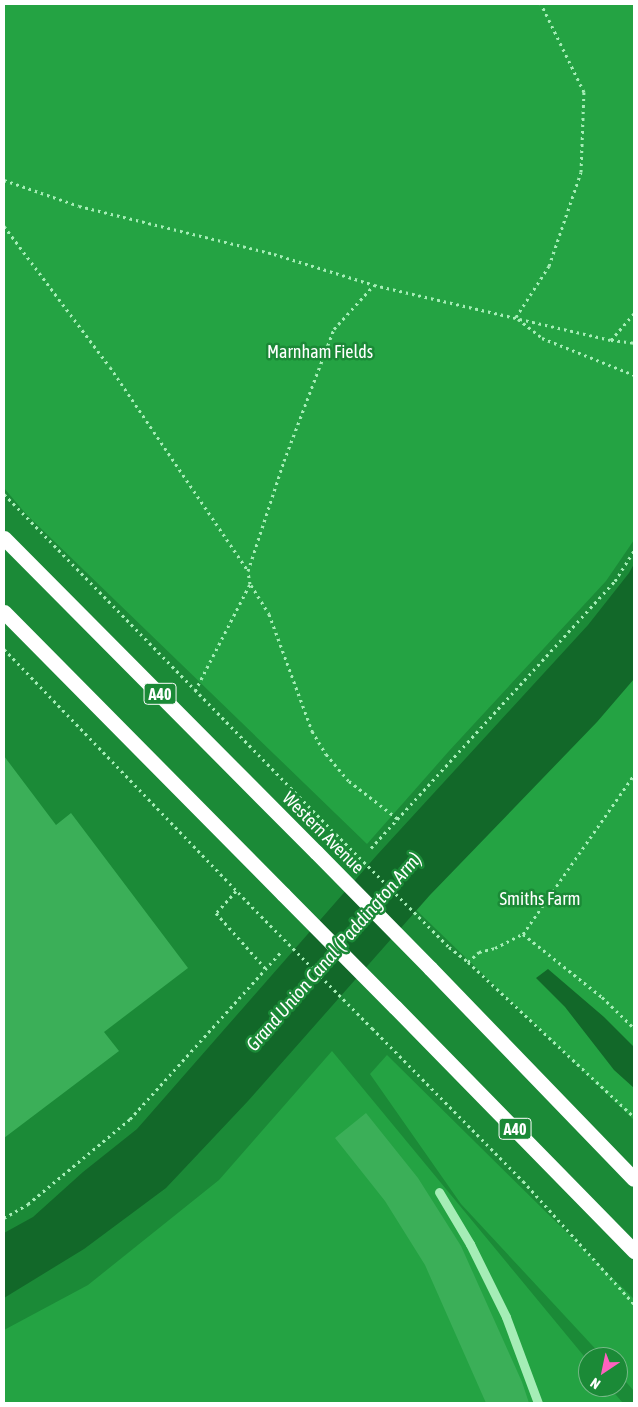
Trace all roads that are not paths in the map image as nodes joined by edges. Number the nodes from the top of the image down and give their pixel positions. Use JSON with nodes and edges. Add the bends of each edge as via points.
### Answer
{"nodes":[{"id":1,"x":4,"y":538,"type":"edge"},
{"id":2,"x":4,"y":612,"type":"edge"},
{"id":3,"x":634,"y":1179,"type":"edge"},
{"id":4,"x":438,"y":1192,"type":"dead end"},
{"id":5,"x":634,"y":1251,"type":"edge"},
{"id":6,"x":538,"y":1403,"type":"edge"}],
"edges":[{"from":1,"to":3,"type":"highway","name":"Western Avenue","number":"A40","bridge":true},
{"from":2,"to":5,"type":"highway","number":"A40","bridge":true},
{"from":4,"to":6,"type":"lane","via":[[470,1244],[506,1317]]}]}
